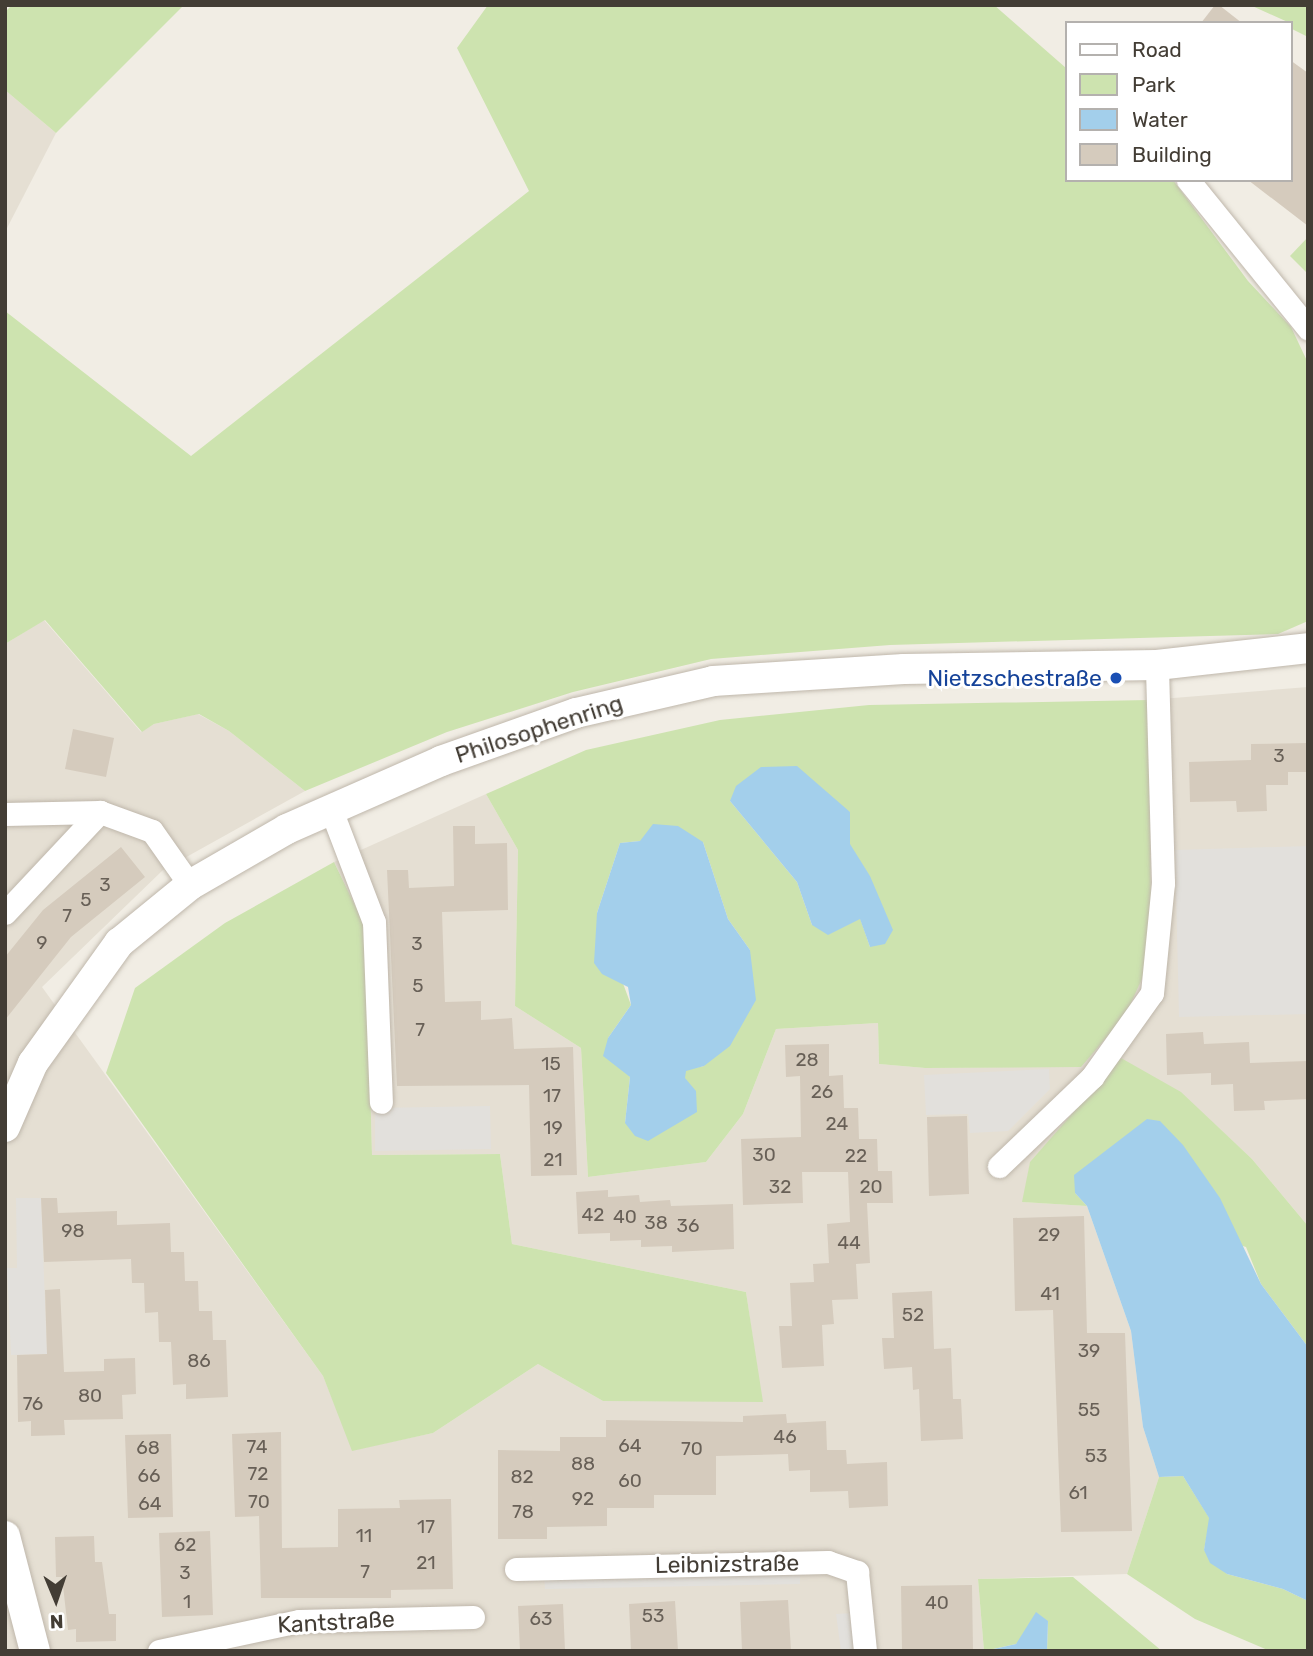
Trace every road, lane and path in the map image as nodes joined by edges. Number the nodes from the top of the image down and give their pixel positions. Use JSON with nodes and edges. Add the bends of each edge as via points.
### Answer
{"nodes":[{"id":1,"x":1190,"y":182,"type":"edge"},
{"id":2,"x":1308,"y":328,"type":"edge"},
{"id":3,"x":1308,"y":648,"type":"edge"},
{"id":4,"x":1157,"y":665,"type":"junction"},
{"id":5,"x":330,"y":807,"type":"junction"},
{"id":6,"x":100,"y":812,"type":"junction"},
{"id":7,"x":5,"y":814,"type":"edge"},
{"id":8,"x":190,"y":885,"type":"junction"},
{"id":9,"x":5,"y":913,"type":"edge"},
{"id":10,"x":382,"y":1102,"type":"dead end"},
{"id":11,"x":5,"y":1126,"type":"edge"},
{"id":12,"x":999,"y":1166,"type":"dead end"},
{"id":13,"x":5,"y":1536,"type":"edge"},
{"id":14,"x":516,"y":1569,"type":"dead end"},
{"id":15,"x":473,"y":1617,"type":"dead end"},
{"id":16,"x":35,"y":1651,"type":"edge"},
{"id":17,"x":159,"y":1651,"type":"edge"},
{"id":18,"x":865,"y":1651,"type":"edge"}],
"edges":[{"from":1,"to":2,"type":"street"},
{"from":3,"to":4,"type":"street","name":"Philosophenring"},
{"from":4,"to":5,"type":"street","name":"Philosophenring","via":[[904,669],[713,681],[576,713]]},
{"from":4,"to":12,"type":"street","via":[[1163,883],[1152,993],[1092,1077]]},
{"from":5,"to":8,"type":"street","name":"Philosophenring"},
{"from":5,"to":10,"type":"street","via":[[374,922]]},
{"from":6,"to":7,"type":"street"},
{"from":6,"to":8,"type":"street","via":[[152,831]]},
{"from":6,"to":9,"type":"street"},
{"from":8,"to":11,"type":"street","name":"Philosophenring","via":[[119,943],[33,1063]]},
{"from":13,"to":16,"type":"street"},
{"from":14,"to":18,"type":"street","name":"Leibnizstraße","via":[[828,1562],[856,1572]]},
{"from":15,"to":17,"type":"street","name":"Kantstraße","via":[[299,1621]]}]}
